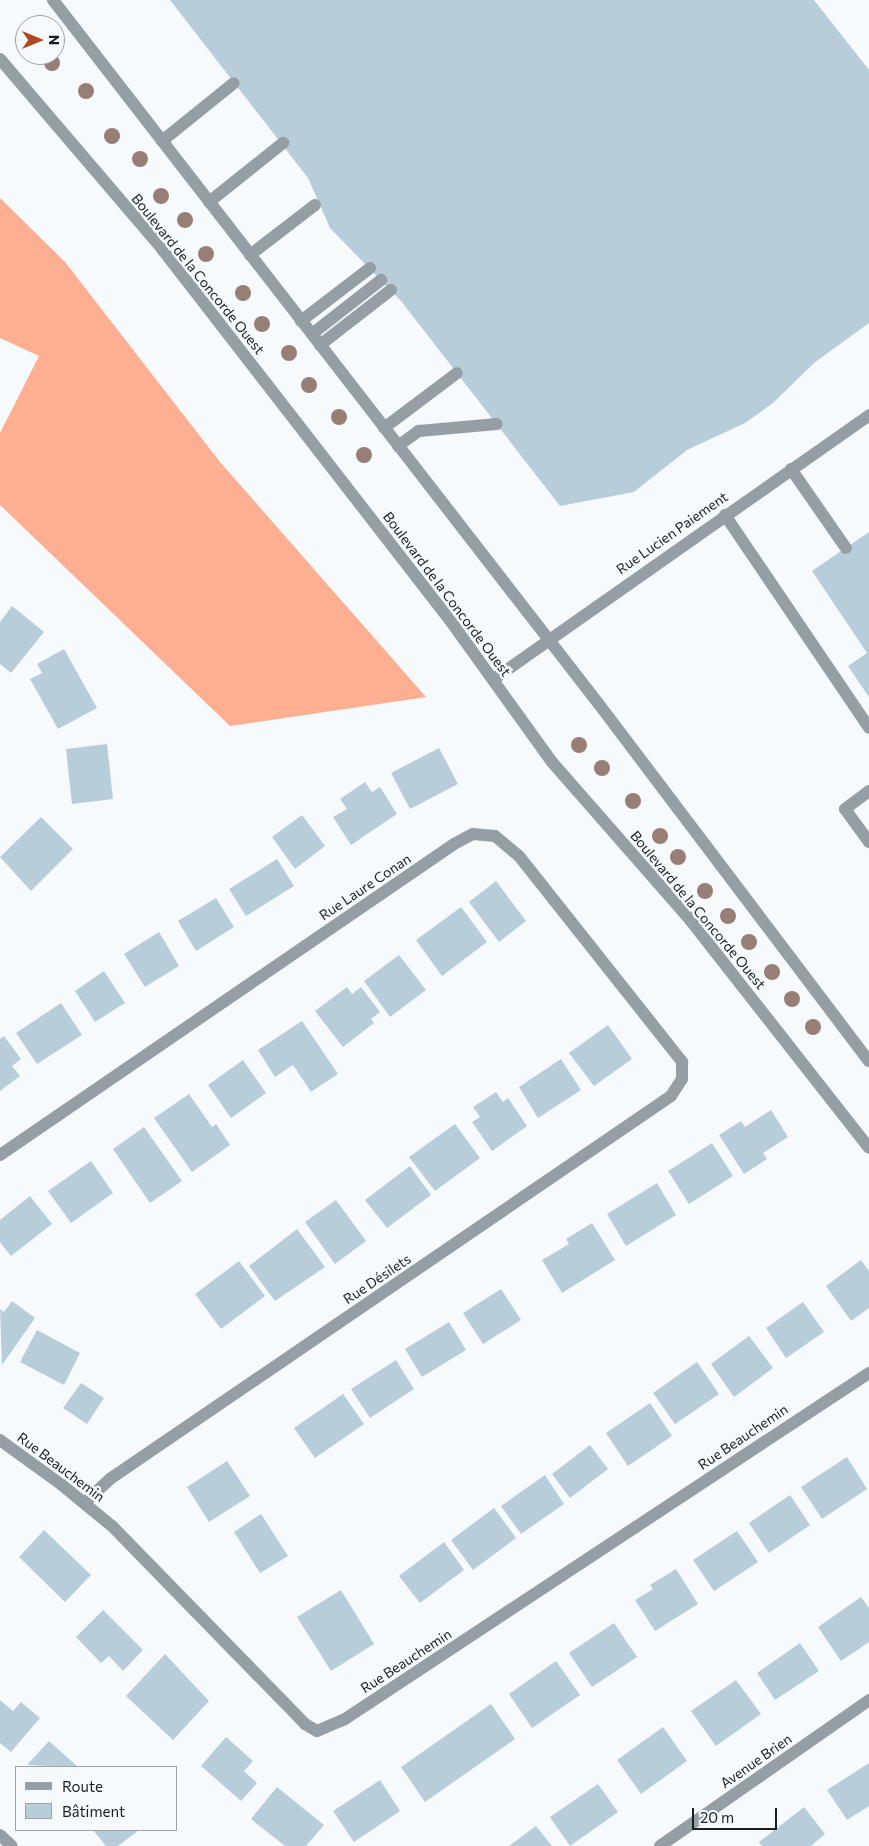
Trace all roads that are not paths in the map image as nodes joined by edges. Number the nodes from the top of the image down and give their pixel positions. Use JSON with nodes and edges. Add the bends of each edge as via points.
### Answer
{"nodes":[{"id":1,"x":52,"y":0,"type":"edge"},
{"id":2,"x":0,"y":59,"type":"edge"},
{"id":3,"x":234,"y":83,"type":"dead end"},
{"id":4,"x":162,"y":141,"type":"junction"},
{"id":5,"x":283,"y":143,"type":"dead end"},
{"id":6,"x":210,"y":202,"type":"junction"},
{"id":7,"x":316,"y":205,"type":"dead end"},
{"id":8,"x":250,"y":255,"type":"junction"},
{"id":9,"x":370,"y":268,"type":"dead end"},
{"id":10,"x":382,"y":280,"type":"dead end"},
{"id":11,"x":391,"y":290,"type":"dead end"},
{"id":12,"x":301,"y":321,"type":"junction"},
{"id":13,"x":312,"y":334,"type":"junction"},
{"id":14,"x":320,"y":345,"type":"junction"},
{"id":15,"x":457,"y":373,"type":"dead end"},
{"id":16,"x":869,"y":415,"type":"edge"},
{"id":17,"x":497,"y":424,"type":"dead end"},
{"id":18,"x":384,"y":428,"type":"junction"},
{"id":19,"x":398,"y":446,"type":"junction"},
{"id":20,"x":791,"y":469,"type":"junction"},
{"id":21,"x":724,"y":515,"type":"junction"},
{"id":22,"x":846,"y":548,"type":"dead end"},
{"id":23,"x":547,"y":639,"type":"junction"},
{"id":24,"x":494,"y":679,"type":"junction"},
{"id":25,"x":869,"y":728,"type":"edge"},
{"id":26,"x":869,"y":792,"type":"edge"},
{"id":27,"x":869,"y":842,"type":"edge"},
{"id":28,"x":869,"y":1061,"type":"edge"},
{"id":29,"x":682,"y":1079,"type":"joint"},
{"id":30,"x":869,"y":1148,"type":"edge"},
{"id":31,"x":0,"y":1155,"type":"edge"},
{"id":32,"x":869,"y":1373,"type":"edge"},
{"id":33,"x":0,"y":1440,"type":"edge"},
{"id":34,"x":85,"y":1502,"type":"junction"},
{"id":35,"x":869,"y":1700,"type":"edge"},
{"id":36,"x":0,"y":1835,"type":"edge"},
{"id":37,"x":12,"y":1846,"type":"edge"},
{"id":38,"x":660,"y":1846,"type":"edge"}],
"edges":[{"from":1,"to":4,"type":"street"},
{"from":2,"to":24,"type":"street","name":"Boulevard de la Concorde Ouest","via":[[162,249]]},
{"from":3,"to":4,"type":"street"},
{"from":4,"to":6,"type":"street"},
{"from":5,"to":6,"type":"street"},
{"from":6,"to":8,"type":"street"},
{"from":7,"to":8,"type":"street"},
{"from":8,"to":12,"type":"street"},
{"from":9,"to":12,"type":"street"},
{"from":10,"to":13,"type":"street"},
{"from":11,"to":14,"type":"street"},
{"from":12,"to":13,"type":"street"},
{"from":13,"to":14,"type":"street"},
{"from":14,"to":18,"type":"street"},
{"from":15,"to":18,"type":"street"},
{"from":16,"to":20,"type":"street","name":"Rue Lucien Paiement"},
{"from":17,"to":19,"type":"street","via":[[419,432]]},
{"from":18,"to":19,"type":"street"},
{"from":19,"to":23,"type":"street"},
{"from":20,"to":21,"type":"street","name":"Rue Lucien Paiement"},
{"from":20,"to":22,"type":"street"},
{"from":21,"to":23,"type":"street","name":"Rue Lucien Paiement"},
{"from":21,"to":25,"type":"street"},
{"from":23,"to":24,"type":"street","name":"Rue Lucien Paiement"},
{"from":23,"to":28,"type":"street"},
{"from":24,"to":30,"type":"street","name":"Boulevard de la Concorde Ouest","via":[[568,783],[691,922]]},
{"from":26,"to":27,"type":"street","via":[[845,808]]},
{"from":29,"to":31,"type":"street","name":"Rue Laure Conan","via":[[682,1062],[677,1053],[519,856],[494,836],[473,834]]},
{"from":29,"to":34,"type":"street","name":"Rue Désilets","via":[[671,1096],[110,1479]]},
{"from":32,"to":34,"type":"street","name":"Rue Beauchemin","via":[[345,1719],[322,1730],[305,1724]]},
{"from":33,"to":34,"type":"street","name":"Rue Beauchemin"},
{"from":35,"to":38,"type":"street","name":"Avenue Brien"},
{"from":36,"to":37,"type":"street"}]}
